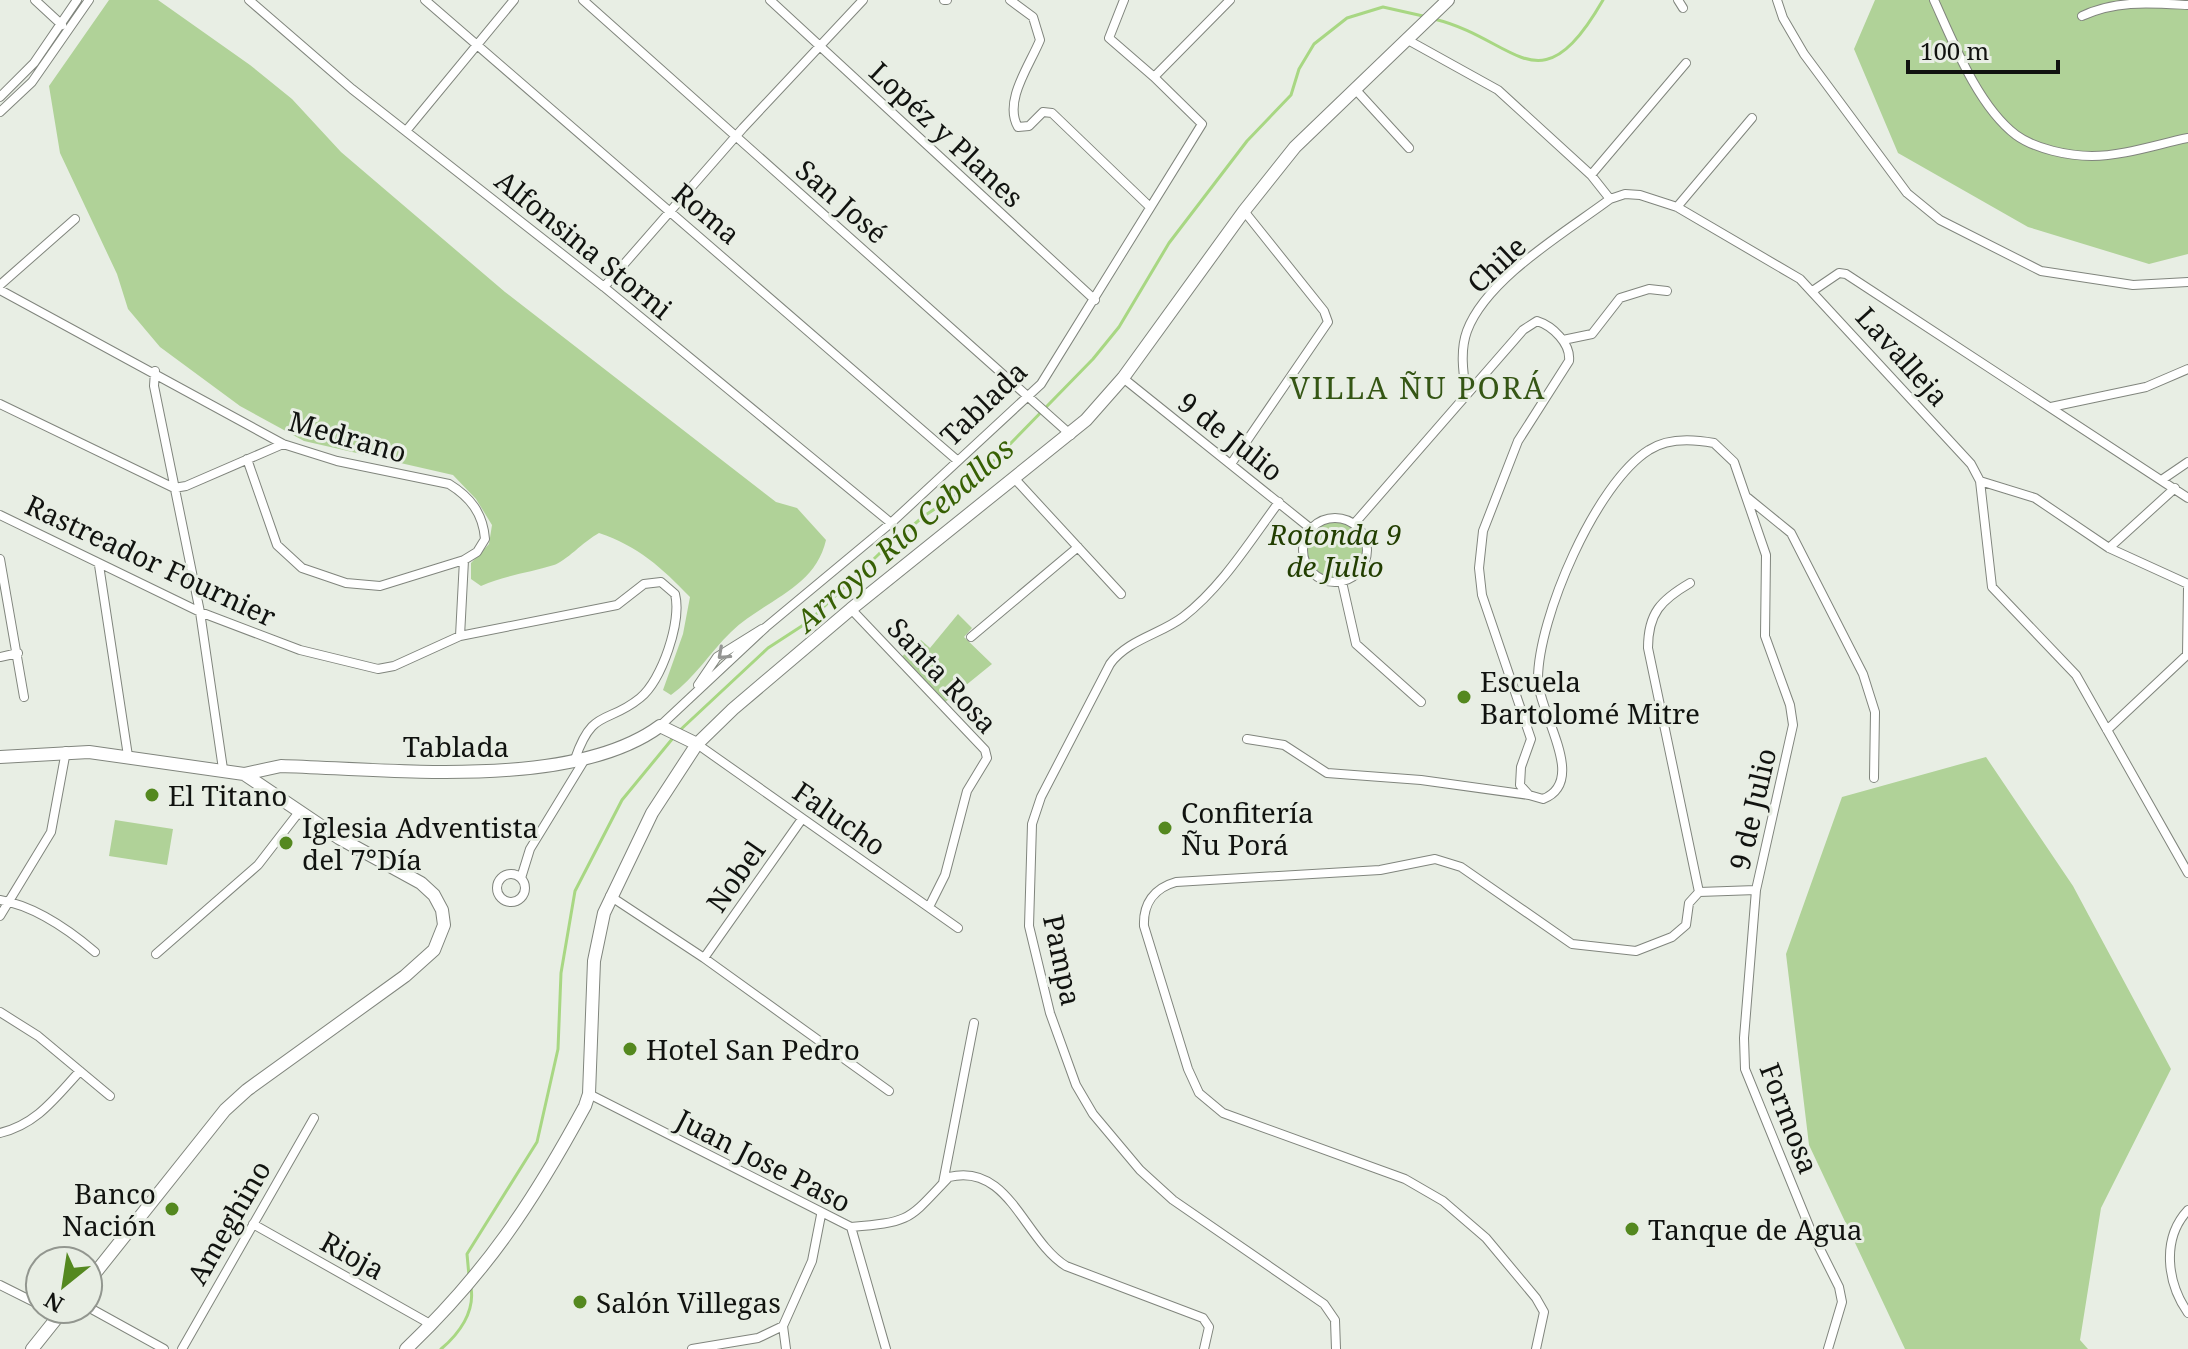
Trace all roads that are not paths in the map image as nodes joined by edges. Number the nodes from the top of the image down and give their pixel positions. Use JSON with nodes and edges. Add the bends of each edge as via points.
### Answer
{"nodes":[{"id":1,"x":35,"y":0,"type":"edge"},
{"id":2,"x":77,"y":0,"type":"edge"},
{"id":3,"x":89,"y":0,"type":"edge"},
{"id":4,"x":249,"y":0,"type":"edge"},
{"id":5,"x":425,"y":0,"type":"edge"},
{"id":6,"x":514,"y":0,"type":"edge"},
{"id":7,"x":583,"y":0,"type":"edge"},
{"id":8,"x":770,"y":0,"type":"edge"},
{"id":9,"x":863,"y":0,"type":"edge"},
{"id":10,"x":1010,"y":0,"type":"edge"},
{"id":11,"x":1124,"y":0,"type":"edge"},
{"id":12,"x":1230,"y":0,"type":"edge"},
{"id":13,"x":1777,"y":0,"type":"edge"},
{"id":14,"x":1934,"y":0,"type":"edge"},
{"id":15,"x":1444,"y":4,"type":"edge"},
{"id":16,"x":2188,"y":5,"type":"edge"},
{"id":17,"x":2082,"y":16,"type":"dead end"},
{"id":18,"x":61,"y":25,"type":"junction"},
{"id":19,"x":70,"y":30,"type":"junction"},
{"id":20,"x":1411,"y":34,"type":"junction"},
{"id":21,"x":477,"y":45,"type":"junction"},
{"id":22,"x":819,"y":45,"type":"junction"},
{"id":23,"x":1686,"y":63,"type":"dead end"},
{"id":24,"x":1154,"y":77,"type":"junction"},
{"id":25,"x":1355,"y":89,"type":"junction"},
{"id":26,"x":0,"y":97,"type":"edge"},
{"id":27,"x":0,"y":112,"type":"edge"},
{"id":28,"x":1752,"y":118,"type":"dead end"},
{"id":29,"x":406,"y":131,"type":"junction"},
{"id":30,"x":736,"y":136,"type":"junction"},
{"id":31,"x":2188,"y":138,"type":"edge"},
{"id":32,"x":1409,"y":148,"type":"dead end"},
{"id":33,"x":1591,"y":175,"type":"junction"},
{"id":34,"x":1610,"y":199,"type":"junction"},
{"id":35,"x":1150,"y":207,"type":"junction"},
{"id":36,"x":1677,"y":207,"type":"junction"},
{"id":37,"x":670,"y":211,"type":"junction"},
{"id":38,"x":1244,"y":211,"type":"junction"},
{"id":39,"x":75,"y":219,"type":"dead end"},
{"id":40,"x":2188,"y":282,"type":"edge"},
{"id":41,"x":0,"y":287,"type":"edge"},
{"id":42,"x":604,"y":287,"type":"junction"},
{"id":43,"x":1814,"y":290,"type":"junction"},
{"id":44,"x":1667,"y":291,"type":"dead end"},
{"id":45,"x":1095,"y":300,"type":"junction"},
{"id":46,"x":1563,"y":340,"type":"junction"},
{"id":47,"x":2188,"y":369,"type":"edge"},
{"id":48,"x":155,"y":371,"type":"junction"},
{"id":49,"x":1123,"y":378,"type":"junction"},
{"id":50,"x":1466,"y":391,"type":"junction"},
{"id":51,"x":1032,"y":399,"type":"junction"},
{"id":52,"x":0,"y":404,"type":"edge"},
{"id":53,"x":2050,"y":407,"type":"junction"},
{"id":54,"x":1071,"y":435,"type":"junction"},
{"id":55,"x":283,"y":444,"type":"junction"},
{"id":56,"x":247,"y":459,"type":"junction"},
{"id":57,"x":958,"y":461,"type":"junction"},
{"id":58,"x":2188,"y":462,"type":"edge"},
{"id":59,"x":1231,"y":464,"type":"junction"},
{"id":60,"x":1014,"y":478,"type":"junction"},
{"id":61,"x":2163,"y":479,"type":"junction"},
{"id":62,"x":1980,"y":481,"type":"junction"},
{"id":63,"x":174,"y":488,"type":"junction"},
{"id":64,"x":2175,"y":488,"type":"junction"},
{"id":65,"x":1747,"y":497,"type":"junction"},
{"id":66,"x":2188,"y":498,"type":"edge"},
{"id":67,"x":1279,"y":502,"type":"junction"},
{"id":68,"x":0,"y":515,"type":"edge"},
{"id":69,"x":891,"y":523,"type":"junction"},
{"id":70,"x":1354,"y":524,"type":"junction"},
{"id":71,"x":1310,"y":528,"type":"junction"},
{"id":72,"x":1078,"y":547,"type":"junction"},
{"id":73,"x":2109,"y":548,"type":"junction"},
{"id":74,"x":0,"y":559,"type":"edge"},
{"id":75,"x":464,"y":560,"type":"junction"},
{"id":76,"x":99,"y":565,"type":"junction"},
{"id":77,"x":1342,"y":582,"type":"junction"},
{"id":78,"x":1690,"y":583,"type":"dead end"},
{"id":79,"x":2188,"y":586,"type":"edge"},
{"id":80,"x":1121,"y":594,"type":"dead end"},
{"id":81,"x":851,"y":609,"type":"junction"},
{"id":82,"x":200,"y":612,"type":"junction"},
{"id":83,"x":460,"y":636,"type":"junction"},
{"id":84,"x":971,"y":637,"type":"dead end"},
{"id":85,"x":18,"y":653,"type":"junction"},
{"id":86,"x":2187,"y":656,"type":"edge"},
{"id":87,"x":0,"y":657,"type":"edge"},
{"id":88,"x":24,"y":697,"type":"dead end"},
{"id":89,"x":1421,"y":702,"type":"dead end"},
{"id":90,"x":664,"y":728,"type":"junction"},
{"id":91,"x":2107,"y":730,"type":"junction"},
{"id":92,"x":1247,"y":739,"type":"dead end"},
{"id":93,"x":691,"y":741,"type":"junction"},
{"id":94,"x":66,"y":751,"type":"junction"},
{"id":95,"x":128,"y":756,"type":"junction"},
{"id":96,"x":0,"y":757,"type":"edge"},
{"id":97,"x":581,"y":757,"type":"junction"},
{"id":98,"x":223,"y":769,"type":"junction"},
{"id":99,"x":244,"y":774,"type":"junction"},
{"id":100,"x":1874,"y":778,"type":"dead end"},
{"id":101,"x":1529,"y":795,"type":"junction"},
{"id":102,"x":299,"y":812,"type":"junction"},
{"id":103,"x":802,"y":819,"type":"junction"},
{"id":104,"x":2188,"y":873,"type":"edge"},
{"id":105,"x":521,"y":878,"type":"dead end"},
{"id":106,"x":1756,"y":890,"type":"junction"},
{"id":107,"x":1699,"y":892,"type":"junction"},
{"id":108,"x":610,"y":896,"type":"junction"},
{"id":109,"x":0,"y":900,"type":"edge"},
{"id":110,"x":12,"y":902,"type":"junction"},
{"id":111,"x":929,"y":907,"type":"junction"},
{"id":112,"x":0,"y":916,"type":"edge"},
{"id":113,"x":958,"y":928,"type":"dead end"},
{"id":114,"x":95,"y":952,"type":"dead end"},
{"id":115,"x":156,"y":954,"type":"dead end"},
{"id":116,"x":704,"y":958,"type":"junction"},
{"id":117,"x":1,"y":1013,"type":"edge"},
{"id":118,"x":974,"y":1023,"type":"dead end"},
{"id":119,"x":80,"y":1071,"type":"junction"},
{"id":120,"x":889,"y":1091,"type":"dead end"},
{"id":121,"x":589,"y":1094,"type":"junction"},
{"id":122,"x":110,"y":1096,"type":"dead end"},
{"id":123,"x":314,"y":1118,"type":"dead end"},
{"id":124,"x":0,"y":1133,"type":"edge"},
{"id":125,"x":943,"y":1183,"type":"junction"},
{"id":126,"x":2188,"y":1210,"type":"edge"},
{"id":127,"x":821,"y":1215,"type":"junction"},
{"id":128,"x":253,"y":1224,"type":"junction"},
{"id":129,"x":851,"y":1227,"type":"junction"},
{"id":130,"x":104,"y":1262,"type":"edge"},
{"id":131,"x":0,"y":1285,"type":"edge"},
{"id":132,"x":24,"y":1297,"type":"edge"},
{"id":133,"x":2188,"y":1313,"type":"edge"},
{"id":134,"x":104,"y":1316,"type":"edge"},
{"id":135,"x":51,"y":1325,"type":"edge"},
{"id":136,"x":432,"y":1325,"type":"junction"},
{"id":137,"x":783,"y":1326,"type":"junction"},
{"id":138,"x":32,"y":1349,"type":"edge"},
{"id":139,"x":164,"y":1349,"type":"edge"},
{"id":140,"x":182,"y":1349,"type":"edge"},
{"id":141,"x":406,"y":1349,"type":"edge"},
{"id":142,"x":692,"y":1349,"type":"edge"},
{"id":143,"x":786,"y":1349,"type":"edge"},
{"id":144,"x":886,"y":1349,"type":"edge"},
{"id":145,"x":1204,"y":1349,"type":"edge"},
{"id":146,"x":1336,"y":1349,"type":"edge"},
{"id":147,"x":1536,"y":1349,"type":"edge"},
{"id":148,"x":1828,"y":1349,"type":"edge"}],
"edges":[{"from":1,"to":18,"type":"street"},
{"from":2,"to":18,"type":"street"},
{"from":3,"to":19,"type":"street"},
{"from":4,"to":29,"type":"street","name":"Alfonsina Storni"},
{"from":5,"to":21,"type":"street","name":"Roma"},
{"from":6,"to":21,"type":"street"},
{"from":7,"to":30,"type":"street","name":"San José"},
{"from":8,"to":22,"type":"street","name":"Lopéz y Planes"},
{"from":9,"to":22,"type":"street"},
{"from":10,"to":35,"type":"street","via":[[1033,17],[1040,40],[1015,101],[1018,127],[1029,126],[1043,112],[1052,113]]},
{"from":11,"to":24,"type":"street","via":[[1109,38]]},
{"from":12,"to":24,"type":"street"},
{"from":13,"to":40,"type":"street","via":[[1804,54],[1890,171],[1940,220],[2041,271],[2133,285]]},
{"from":14,"to":31,"type":"street","via":[[1960,59],[2016,135],[2065,153],[2094,156]]},
{"from":15,"to":20,"type":"main road"},
{"from":16,"to":17,"type":"street","via":[[2116,2]]},
{"from":18,"to":19,"type":"street"},
{"from":18,"to":26,"type":"street"},
{"from":19,"to":27,"type":"street","via":[[32,82]]},
{"from":20,"to":25,"type":"main road"},
{"from":20,"to":33,"type":"street","via":[[1498,90]]},
{"from":21,"to":29,"type":"street"},
{"from":21,"to":37,"type":"street","name":"Roma"},
{"from":22,"to":30,"type":"street"},
{"from":22,"to":45,"type":"street","name":"Lopéz y Planes"},
{"from":23,"to":33,"type":"street"},
{"from":24,"to":35,"type":"street","name":"Tablada","via":[[1202,124]]},
{"from":25,"to":32,"type":"street"},
{"from":25,"to":38,"type":"main road","via":[[1295,147]]},
{"from":28,"to":36,"type":"street"},
{"from":29,"to":42,"type":"street","name":"Alfonsina Storni"},
{"from":30,"to":37,"type":"street"},
{"from":30,"to":51,"type":"street","name":"San José"},
{"from":33,"to":34,"type":"street"},
{"from":34,"to":36,"type":"street","name":"Lavalleja","via":[[1640,195]]},
{"from":34,"to":50,"type":"street","name":"Chile","via":[[1506,278],[1479,309],[1466,333]]},
{"from":35,"to":45,"type":"street","name":"Tablada"},
{"from":36,"to":43,"type":"street","name":"Lavalleja"},
{"from":37,"to":42,"type":"street"},
{"from":37,"to":57,"type":"street","name":"Roma"},
{"from":38,"to":49,"type":"main road"},
{"from":38,"to":59,"type":"street","via":[[1328,322]]},
{"from":39,"to":41,"type":"street"},
{"from":41,"to":48,"type":"street","name":"Medrano"},
{"from":42,"to":69,"type":"street","name":"Alfonsina Storni"},
{"from":43,"to":53,"type":"street","via":[[1839,273],[1846,274]]},
{"from":43,"to":62,"type":"street","name":"Lavalleja","via":[[1971,464]]},
{"from":44,"to":46,"type":"street","via":[[1649,289],[1620,298],[1592,334]]},
{"from":45,"to":51,"type":"street","name":"Tablada"},
{"from":46,"to":50,"type":"street","via":[[1544,323],[1533,323]]},
{"from":46,"to":101,"type":"street","via":[[1569,361],[1518,441],[1489,508],[1479,568],[1491,624],[1531,739],[1519,775]]},
{"from":47,"to":53,"type":"street","via":[[2146,387]]},
{"from":48,"to":55,"type":"street","name":"Medrano"},
{"from":48,"to":63,"type":"street"},
{"from":49,"to":54,"type":"main road"},
{"from":49,"to":59,"type":"street","name":"9 de Julio"},
{"from":50,"to":70,"type":"street"},
{"from":51,"to":54,"type":"street","name":"San José"},
{"from":51,"to":57,"type":"street","name":"Tablada"},
{"from":52,"to":63,"type":"street"},
{"from":53,"to":61,"type":"street","via":[[2125,460]]},
{"from":54,"to":60,"type":"main road"},
{"from":55,"to":56,"type":"street"},
{"from":55,"to":75,"type":"street","name":"Medrano","via":[[457,489],[480,512],[485,528],[483,545]]},
{"from":56,"to":63,"type":"street"},
{"from":56,"to":75,"type":"street","via":[[277,545],[302,568],[346,583],[380,586]]},
{"from":57,"to":69,"type":"street","name":"Tablada"},
{"from":58,"to":61,"type":"street"},
{"from":59,"to":67,"type":"street","name":"9 de Julio"},
{"from":60,"to":72,"type":"street"},
{"from":60,"to":81,"type":"main road"},
{"from":61,"to":64,"type":"street"},
{"from":62,"to":73,"type":"street","via":[[2035,498]]},
{"from":62,"to":91,"type":"street","name":"Lavalleja","via":[[1992,587],[2076,675]]},
{"from":63,"to":82,"type":"street"},
{"from":64,"to":66,"type":"street"},
{"from":64,"to":73,"type":"street"},
{"from":65,"to":100,"type":"street","via":[[1791,533],[1863,674],[1875,712]]},
{"from":65,"to":101,"type":"street","name":"9 de Julio","via":[[1727,452],[1697,440],[1651,448],[1610,485],[1587,526],[1539,648],[1539,694],[1563,779],[1552,795]]},
{"from":65,"to":106,"type":"street","name":"9 de Julio","via":[[1769,567],[1765,636],[1793,725]]},
{"from":67,"to":71,"type":"street","name":"9 de Julio"},
{"from":67,"to":146,"type":"street","name":"Pampa","via":[[1198,603],[1110,664],[1035,810],[1029,926],[1050,1013],[1076,1085],[1093,1114],[1173,1200],[1324,1304],[1335,1320]]},
{"from":68,"to":76,"type":"street","name":"Rastreador Fournier"},
{"from":69,"to":90,"type":"street","name":"Tablada","via":[[766,627],[692,694]]},
{"from":70,"to":71,"type":"street","via":[[1335,517]]},
{"from":70,"to":77,"type":"street","via":[[1367,551],[1360,571]]},
{"from":71,"to":77,"type":"street","via":[[1302,548],[1307,567],[1322,580]]},
{"from":72,"to":80,"type":"street"},
{"from":72,"to":84,"type":"street"},
{"from":73,"to":79,"type":"street"},
{"from":74,"to":85,"type":"street"},
{"from":75,"to":83,"type":"street"},
{"from":76,"to":82,"type":"street","name":"Rastreador Fournier"},
{"from":76,"to":95,"type":"street"},
{"from":77,"to":89,"type":"street","via":[[1356,644]]},
{"from":78,"to":107,"type":"street","via":[[1657,607],[1648,628],[1648,648]]},
{"from":79,"to":86,"type":"street"},
{"from":81,"to":93,"type":"main road"},
{"from":81,"to":111,"type":"street","name":"Santa Rosa","via":[[985,750],[987,758],[967,791],[940,890]]},
{"from":82,"to":83,"type":"street","name":"Rastreador Fournier","via":[[300,650],[378,669]]},
{"from":82,"to":98,"type":"street"},
{"from":83,"to":97,"type":"street","name":"Rastreador Fournier","via":[[617,605],[652,581],[668,586],[675,594],[678,618],[651,686],[630,705],[595,720],[583,737]]},
{"from":85,"to":87,"type":"street"},
{"from":85,"to":88,"type":"street"},
{"from":86,"to":91,"type":"street"},
{"from":90,"to":93,"type":"main road"},
{"from":90,"to":97,"type":"main road","name":"Tablada"},
{"from":91,"to":104,"type":"street","name":"Lavalleja"},
{"from":92,"to":101,"type":"street","via":[[1284,745],[1327,773]]},
{"from":93,"to":103,"type":"street","name":"Falucho"},
{"from":93,"to":108,"type":"main road"},
{"from":94,"to":95,"type":"main road"},
{"from":94,"to":96,"type":"main road"},
{"from":94,"to":110,"type":"street","via":[[56,820]]},
{"from":95,"to":98,"type":"main road"},
{"from":97,"to":99,"type":"main road","name":"Tablada","via":[[510,772],[281,766]]},
{"from":97,"to":105,"type":"street","via":[[530,849]]},
{"from":98,"to":99,"type":"main road"},
{"from":99,"to":102,"type":"main road"},
{"from":102,"to":115,"type":"street","via":[[258,865]]},
{"from":102,"to":130,"type":"main road","via":[[421,883],[442,910],[440,939],[413,970],[225,1110]]},
{"from":103,"to":111,"type":"street","name":"Falucho"},
{"from":103,"to":116,"type":"street","name":"Nobel"},
{"from":106,"to":107,"type":"street","name":"9 de Julio"},
{"from":106,"to":148,"type":"street","name":"Formosa","via":[[1745,1069],[1839,1287],[1842,1302]]},
{"from":107,"to":147,"type":"street","name":"9 de Julio","via":[[1689,903],[1686,925],[1672,937],[1636,951],[1572,944],[1461,867],[1435,859],[1380,870],[1176,882],[1162,886],[1143,910],[1174,1029],[1199,1093],[1223,1113],[1405,1179],[1464,1215],[1544,1312]]},
{"from":108,"to":116,"type":"street"},
{"from":108,"to":121,"type":"main road","via":[[594,961]]},
{"from":109,"to":110,"type":"street"},
{"from":110,"to":112,"type":"street"},
{"from":110,"to":114,"type":"street","via":[[69,930]]},
{"from":111,"to":113,"type":"street","name":"Falucho"},
{"from":116,"to":120,"type":"street"},
{"from":117,"to":119,"type":"street"},
{"from":118,"to":125,"type":"street"},
{"from":119,"to":122,"type":"street"},
{"from":119,"to":124,"type":"street","via":[[39,1116]]},
{"from":121,"to":127,"type":"street","name":"Juan Jose Paso"},
{"from":121,"to":136,"type":"main road","via":[[515,1226]]},
{"from":123,"to":128,"type":"street","name":"Ameghino"},
{"from":125,"to":129,"type":"street","via":[[924,1206],[899,1221]]},
{"from":125,"to":145,"type":"street","via":[[959,1175],[985,1178],[1052,1257],[1203,1318],[1209,1327]]},
{"from":126,"to":133,"type":"street","via":[[2174,1232],[2170,1274],[2174,1293]]},
{"from":127,"to":129,"type":"street","name":"Juan Jose Paso"},
{"from":127,"to":137,"type":"street","via":[[812,1261]]},
{"from":128,"to":136,"type":"street","name":"Rioja"},
{"from":128,"to":140,"type":"street","name":"Ameghino"},
{"from":129,"to":144,"type":"street","name":"Juan Jose Paso"},
{"from":131,"to":132,"type":"street"},
{"from":134,"to":139,"type":"street"},
{"from":135,"to":138,"type":"main road"},
{"from":136,"to":141,"type":"main road"},
{"from":137,"to":142,"type":"street","via":[[758,1338]]},
{"from":137,"to":143,"type":"street"}]}
